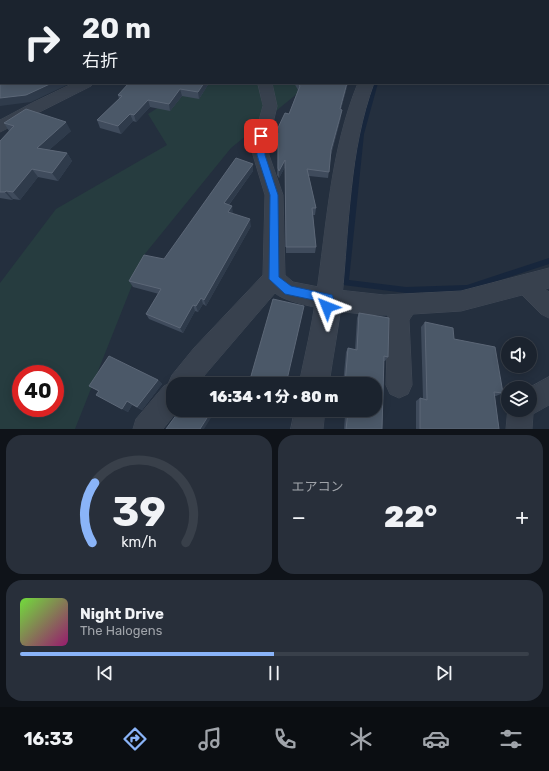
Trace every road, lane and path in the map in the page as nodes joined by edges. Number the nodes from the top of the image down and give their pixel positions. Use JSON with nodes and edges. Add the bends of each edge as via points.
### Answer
{"nodes":[{"id":1,"x":84,"y":84,"type":"edge"},
{"id":2,"x":265,"y":84,"type":"edge"},
{"id":3,"x":366,"y":84,"type":"edge"},
{"id":4,"x":37,"y":106,"type":"junction"},
{"id":5,"x":0,"y":112,"type":"edge"},
{"id":6,"x":0,"y":127,"type":"edge"},
{"id":7,"x":549,"y":278,"type":"edge"},
{"id":8,"x":274,"y":279,"type":"junction"},
{"id":9,"x":526,"y":284,"type":"junction"},
{"id":10,"x":329,"y":299,"type":"junction"},
{"id":11,"x":406,"y":303,"type":"junction"},
{"id":12,"x":549,"y":307,"type":"edge"},
{"id":13,"x":187,"y":377,"type":"edge"},
{"id":14,"x":315,"y":377,"type":"edge"},
{"id":15,"x":399,"y":385,"type":"dead end"},
{"id":16,"x":549,"y":390,"type":"edge"},
{"id":17,"x":537,"y":398,"type":"edge"},
{"id":18,"x":166,"y":404,"type":"edge"},
{"id":19,"x":309,"y":417,"type":"edge"},
{"id":20,"x":520,"y":417,"type":"edge"},
{"id":21,"x":146,"y":429,"type":"edge"},
{"id":22,"x":307,"y":429,"type":"edge"},
{"id":23,"x":519,"y":429,"type":"edge"}],
"edges":[{"from":1,"to":4,"type":"street"},
{"from":2,"to":8,"type":"street","via":[[270,106],[260,145],[274,195]]},
{"from":3,"to":10,"type":"street","via":[[360,96],[343,168]]},
{"from":4,"to":5,"type":"street"},
{"from":4,"to":6,"type":"street"},
{"from":7,"to":9,"type":"street"},
{"from":8,"to":10,"type":"street","via":[[288,291]]},
{"from":8,"to":13,"type":"street"},
{"from":9,"to":11,"type":"street","via":[[461,301]]},
{"from":9,"to":12,"type":"street"},
{"from":10,"to":11,"type":"street","via":[[384,305]]},
{"from":10,"to":14,"type":"street"},
{"from":11,"to":15,"type":"street","via":[[398,318]]},
{"from":16,"to":17,"type":"street"},
{"from":18,"to":21,"type":"street"},
{"from":19,"to":22,"type":"street"},
{"from":20,"to":23,"type":"street"}]}
